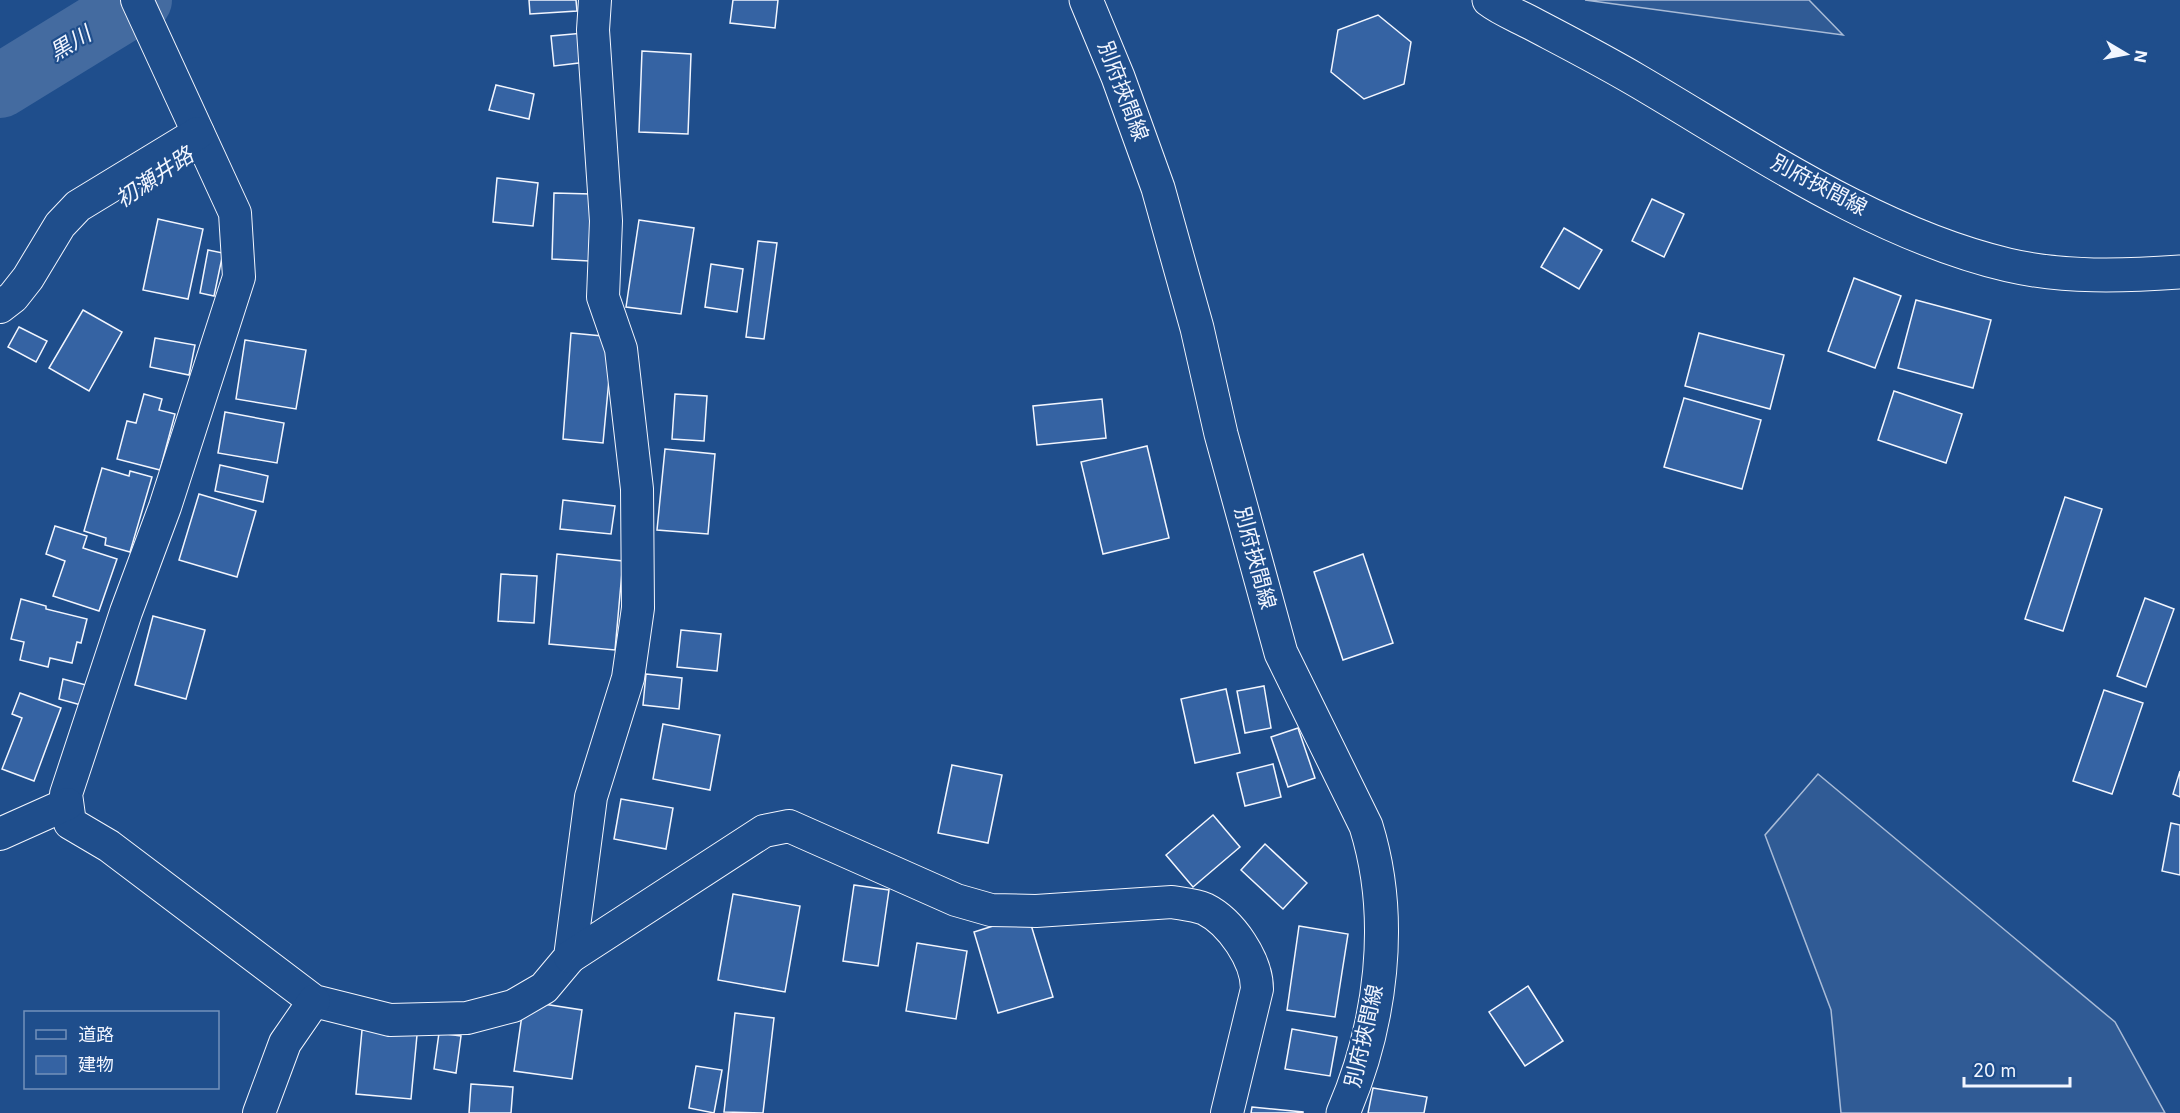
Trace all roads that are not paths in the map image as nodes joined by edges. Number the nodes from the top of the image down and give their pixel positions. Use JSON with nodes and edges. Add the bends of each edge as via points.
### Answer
{"nodes":[{"id":1,"x":137,"y":0,"type":"edge"},
{"id":2,"x":595,"y":0,"type":"edge"},
{"id":3,"x":1086,"y":0,"type":"edge"},
{"id":4,"x":1489,"y":0,"type":"edge"},
{"id":5,"x":198,"y":133,"type":"junction"},
{"id":6,"x":2180,"y":272,"type":"edge"},
{"id":7,"x":0,"y":306,"type":"edge"},
{"id":8,"x":67,"y":804,"type":"junction"},
{"id":9,"x":0,"y":834,"type":"edge"},
{"id":10,"x":570,"y":957,"type":"junction"},
{"id":11,"x":314,"y":1000,"type":"junction"},
{"id":12,"x":259,"y":1113,"type":"edge"},
{"id":13,"x":1227,"y":1113,"type":"edge"},
{"id":14,"x":1343,"y":1113,"type":"edge"}],
"edges":[{"from":1,"to":5,"type":"street"},
{"from":2,"to":10,"type":"street","via":[[593,30],[606,221],[603,297],[621,349],[627,395],[637,489],[638,608],[628,678],[591,797]]},
{"from":3,"to":14,"type":"main road","name":"別府挾間線","via":[[1158,188],[1281,653],[1366,826],[1375,856],[1381,939],[1377,992],[1358,1073]]},
{"from":4,"to":6,"type":"main road","name":"別府挾間線","via":[[1614,67],[1811,184],[1861,210],[1974,256],[2044,271],[2138,275]]},
{"from":5,"to":7,"type":"street","via":[[78,206],[60,225],[13,297]]},
{"from":5,"to":8,"type":"street","via":[[235,213],[238,277],[165,507],[72,775]]},
{"from":8,"to":9,"type":"street"},
{"from":8,"to":11,"type":"street","via":[[70,824],[109,846]]},
{"from":10,"to":11,"type":"street","via":[[544,988],[513,1006],[467,1018],[390,1020]]},
{"from":10,"to":13,"type":"street","via":[[764,831],[789,826],[956,900],[991,910],[1173,902],[1194,906],[1219,918],[1257,975]]},
{"from":11,"to":12,"type":"street","via":[[285,1043]]}]}
